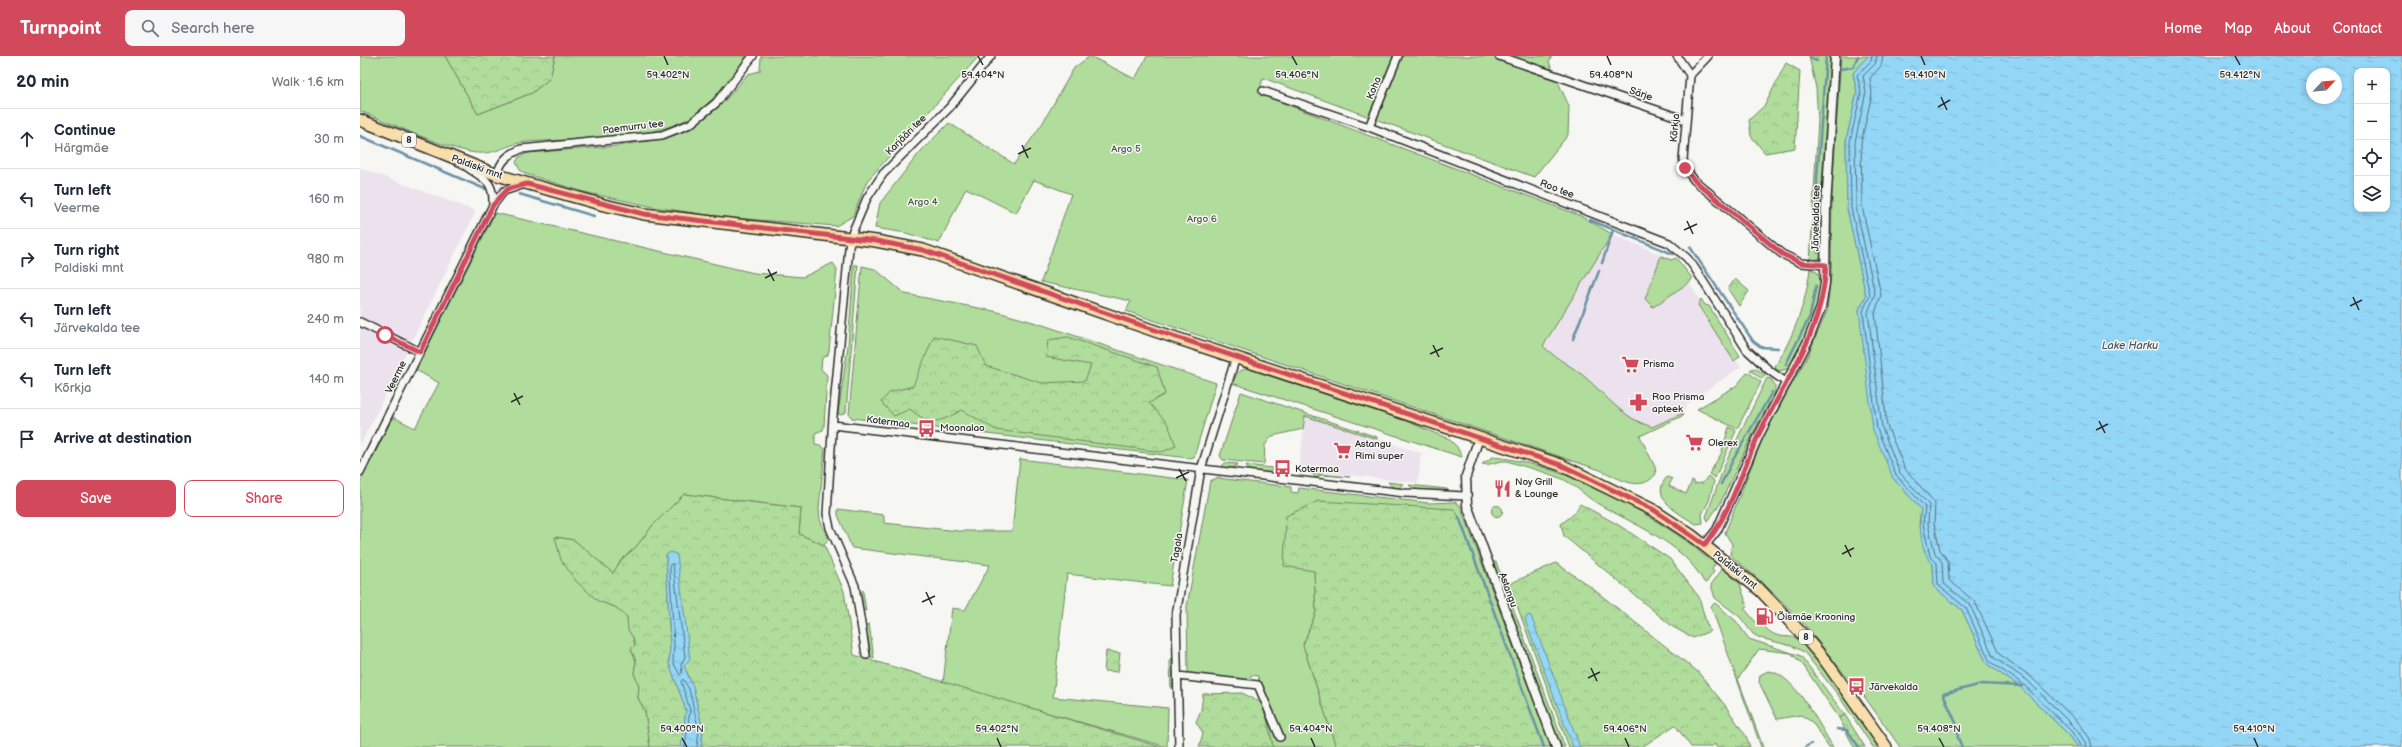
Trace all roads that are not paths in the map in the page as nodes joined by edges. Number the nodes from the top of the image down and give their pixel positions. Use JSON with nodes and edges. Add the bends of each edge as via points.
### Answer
{"nodes":[{"id":1,"x":753,"y":56,"type":"edge"},
{"id":2,"x":991,"y":56,"type":"edge"},
{"id":3,"x":1398,"y":56,"type":"edge"},
{"id":4,"x":1499,"y":56,"type":"edge"},
{"id":5,"x":1677,"y":56,"type":"edge"},
{"id":6,"x":1708,"y":56,"type":"edge"},
{"id":7,"x":1835,"y":56,"type":"edge"},
{"id":8,"x":1690,"y":75,"type":"junction"},
{"id":9,"x":1263,"y":91,"type":"dead end"},
{"id":10,"x":360,"y":120,"type":"edge"},
{"id":11,"x":1686,"y":120,"type":"junction"},
{"id":12,"x":1369,"y":127,"type":"junction"},
{"id":13,"x":458,"y":160,"type":"junction"},
{"id":14,"x":497,"y":175,"type":"junction"},
{"id":15,"x":527,"y":184,"type":"junction"},
{"id":16,"x":493,"y":205,"type":"junction"},
{"id":17,"x":850,"y":238,"type":"junction"},
{"id":18,"x":1826,"y":265,"type":"junction"},
{"id":19,"x":360,"y":322,"type":"edge"},
{"id":20,"x":420,"y":352,"type":"junction"},
{"id":21,"x":1236,"y":357,"type":"junction"},
{"id":22,"x":1787,"y":383,"type":"junction"},
{"id":23,"x":833,"y":425,"type":"junction"},
{"id":24,"x":1479,"y":438,"type":"junction"},
{"id":25,"x":1201,"y":469,"type":"junction"},
{"id":26,"x":360,"y":472,"type":"edge"},
{"id":27,"x":1465,"y":496,"type":"junction"},
{"id":28,"x":1705,"y":545,"type":"junction"},
{"id":29,"x":866,"y":655,"type":"dead end"},
{"id":30,"x":1178,"y":676,"type":"junction"},
{"id":31,"x":1280,"y":737,"type":"dead end"},
{"id":32,"x":1179,"y":747,"type":"edge"},
{"id":33,"x":1556,"y":747,"type":"edge"},
{"id":34,"x":1886,"y":747,"type":"edge"}],
"edges":[{"from":1,"to":14,"type":"street","name":"Paemurru tee","via":[[716,103],[690,124],[662,135],[521,149],[509,155],[500,164]]},
{"from":2,"to":17,"type":"street","name":"Karjääri tee","via":[[950,107],[883,174],[867,198]]},
{"from":3,"to":12,"type":"street","name":"Koha"},
{"from":4,"to":11,"type":"street","name":"Särje"},
{"from":5,"to":8,"type":"street"},
{"from":6,"to":8,"type":"street"},
{"from":7,"to":18,"type":"street","name":"Järvekalda tee","via":[[1827,187]]},
{"from":8,"to":11,"type":"street","name":"Kõrkja"},
{"from":9,"to":12,"type":"street","name":"Roo tee"},
{"from":10,"to":13,"type":"main road","name":"Paldiski mnt","number":"8"},
{"from":11,"to":18,"type":"street","name":"Kõrkja","via":[[1683,160],[1685,168],[1694,180],[1782,254],[1807,263]]},
{"from":12,"to":22,"type":"street","name":"Roo tee","via":[[1669,243],[1694,267],[1747,350],[1770,372]]},
{"from":13,"to":14,"type":"main road","name":"Paldiski mnt","number":"8"},
{"from":13,"to":16,"type":"street","via":[[488,181],[493,194]]},
{"from":14,"to":15,"type":"main road","name":"Paldiski mnt","number":"8"},
{"from":15,"to":16,"type":"street","name":"Veerme","via":[[508,189]]},
{"from":15,"to":17,"type":"main road","name":"Paldiski mnt","number":"8","via":[[644,214]]},
{"from":16,"to":20,"type":"street","name":"Veerme"},
{"from":17,"to":21,"type":"main road","name":"Paldiski mnt","number":"8","via":[[923,250]]},
{"from":17,"to":23,"type":"street"},
{"from":18,"to":22,"type":"street","name":"Järvekalda tee","via":[[1824,295],[1816,324]]},
{"from":19,"to":20,"type":"street"},
{"from":20,"to":26,"type":"street","name":"Veerme"},
{"from":21,"to":24,"type":"main road","name":"Paldiski mnt","number":"8"},
{"from":21,"to":25,"type":"street","name":"Tagala"},
{"from":22,"to":28,"type":"street","name":"Järvekalda tee","via":[[1759,436],[1717,530]]},
{"from":23,"to":25,"type":"street","name":"Kotermaa"},
{"from":23,"to":29,"type":"street","via":[[827,514],[830,528],[855,586]]},
{"from":24,"to":27,"type":"street","name":"Astangu","via":[[1466,476]]},
{"from":24,"to":28,"type":"main road","name":"Paldiski mnt","number":"8","via":[[1561,465],[1604,484],[1654,510]]},
{"from":25,"to":27,"type":"street","name":"Kotermaa","via":[[1405,493]]},
{"from":25,"to":30,"type":"street","name":"Tagala","via":[[1176,615]]},
{"from":27,"to":33,"type":"street","name":"Astangu","via":[[1479,542]]},
{"from":28,"to":34,"type":"main road","name":"Paldiski mnt","number":"8","via":[[1760,590],[1806,636]]},
{"from":30,"to":31,"type":"street","via":[[1258,685]]},
{"from":30,"to":32,"type":"street","name":"Tagala"}]}
